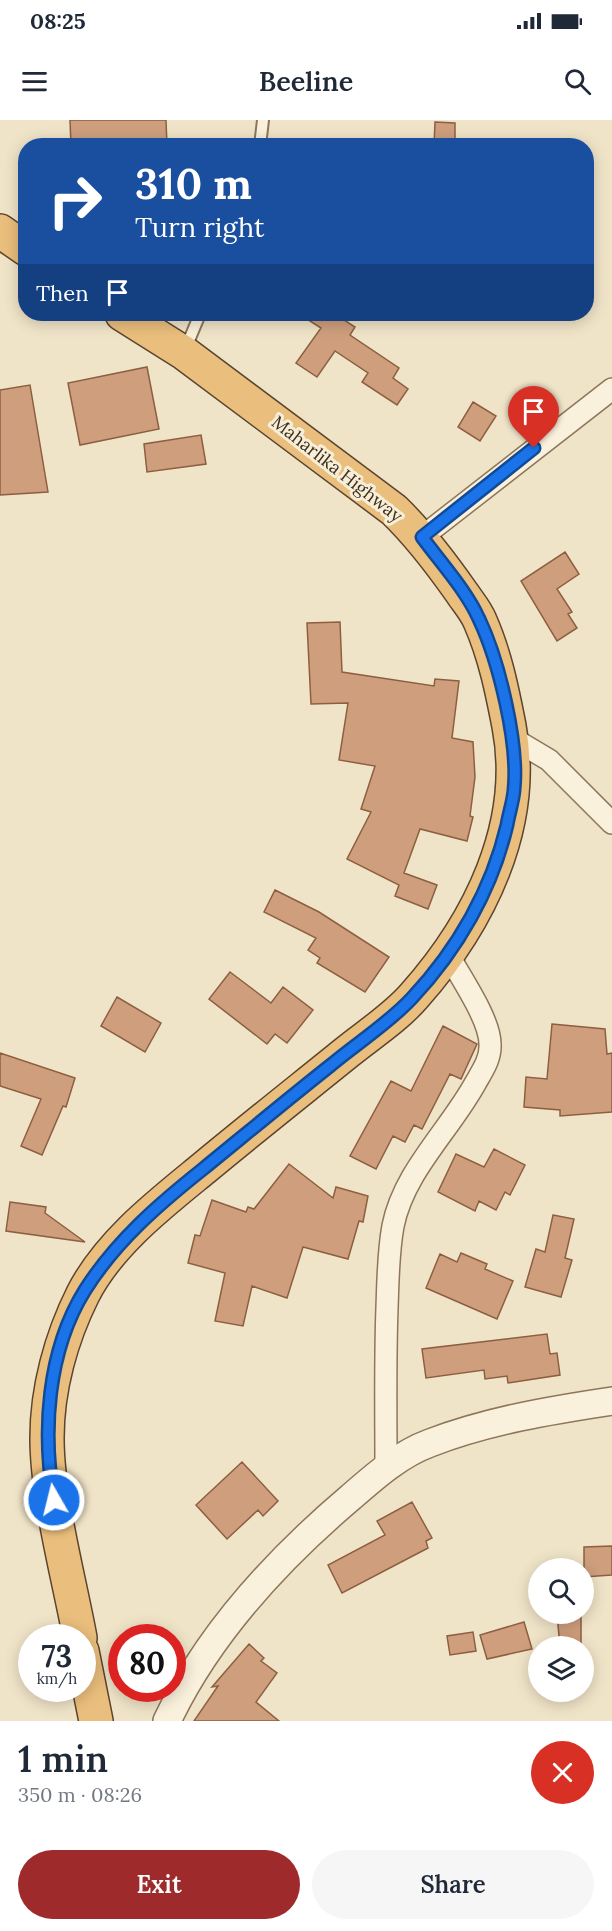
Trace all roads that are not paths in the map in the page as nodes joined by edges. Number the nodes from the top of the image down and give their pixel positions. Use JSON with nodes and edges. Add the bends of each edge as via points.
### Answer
{"nodes":[{"id":1,"x":263,"y":120,"type":"edge"},
{"id":2,"x":261,"y":138,"type":"edge"},
{"id":3,"x":0,"y":231,"type":"edge"},
{"id":4,"x":18,"y":243,"type":"edge"},
{"id":5,"x":133,"y":321,"type":"edge"},
{"id":6,"x":197,"y":321,"type":"edge"},
{"id":7,"x":184,"y":353,"type":"junction"},
{"id":8,"x":612,"y":389,"type":"edge"},
{"id":9,"x":422,"y":537,"type":"junction"},
{"id":10,"x":512,"y":738,"type":"junction"},
{"id":11,"x":612,"y":823,"type":"edge"},
{"id":12,"x":448,"y":954,"type":"junction"},
{"id":13,"x":612,"y":1401,"type":"edge"},
{"id":14,"x":386,"y":1467,"type":"junction"},
{"id":15,"x":77,"y":1624,"type":"edge"},
{"id":16,"x":92,"y":1702,"type":"edge"},
{"id":17,"x":96,"y":1721,"type":"edge"},
{"id":18,"x":167,"y":1721,"type":"edge"}],
"edges":[{"from":1,"to":2,"type":"lane"},
{"from":3,"to":4,"type":"highway"},
{"from":5,"to":7,"type":"highway","name":"Maharlika Highway"},
{"from":6,"to":7,"type":"lane"},
{"from":7,"to":9,"type":"highway","name":"Maharlika Highway","via":[[394,510]]},
{"from":8,"to":9,"type":"street"},
{"from":9,"to":10,"type":"highway","name":"Maharlika Highway","via":[[479,618],[500,676]]},
{"from":10,"to":11,"type":"street","via":[[549,760]]},
{"from":10,"to":12,"type":"highway","name":"Maharlika Highway","via":[[515,789],[502,844],[480,903]]},
{"from":12,"to":14,"type":"street","via":[[491,1043],[488,1060],[468,1097],[418,1168],[393,1224],[386,1330]]},
{"from":12,"to":15,"type":"highway","name":"Maharlika Highway","via":[[411,999],[133,1229],[108,1256],[84,1292],[64,1339],[51,1391],[47,1439],[51,1484]]},
{"from":13,"to":14,"type":"street","via":[[555,1410],[428,1443]]},
{"from":14,"to":18,"type":"street","via":[[310,1531],[241,1609],[194,1672]]},
{"from":16,"to":17,"type":"highway"}]}
